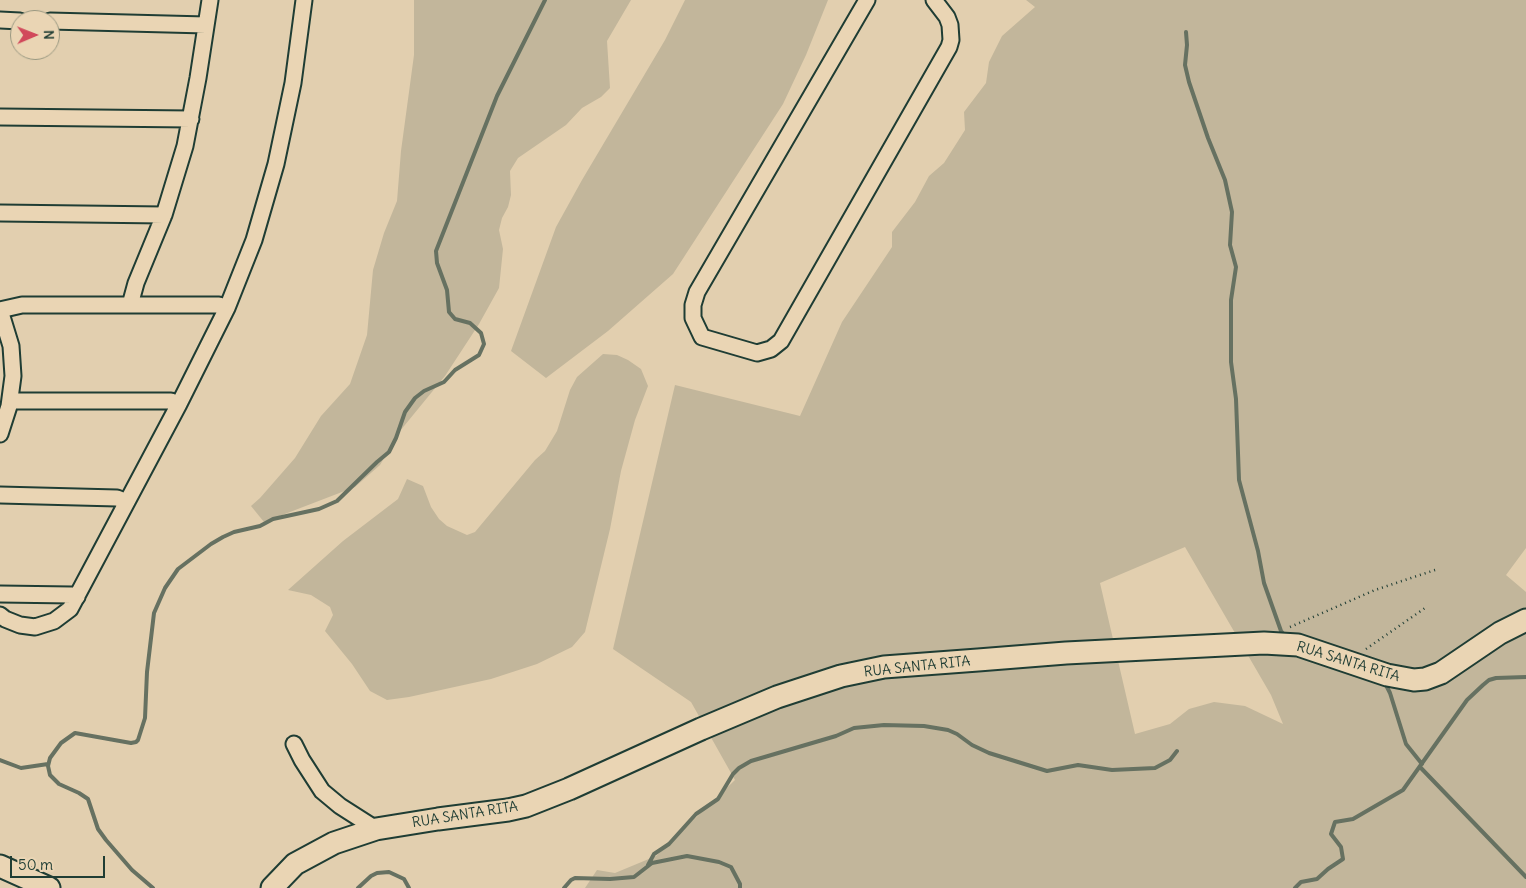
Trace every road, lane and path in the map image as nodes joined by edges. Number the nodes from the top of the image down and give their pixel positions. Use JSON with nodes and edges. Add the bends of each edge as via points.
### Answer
{"nodes":[{"id":1,"x":210,"y":0,"type":"edge"},
{"id":2,"x":304,"y":0,"type":"edge"},
{"id":3,"x":867,"y":0,"type":"edge"},
{"id":4,"x":934,"y":0,"type":"edge"},
{"id":5,"x":60,"y":21,"type":"edge"},
{"id":6,"x":206,"y":25,"type":"junction"},
{"id":7,"x":0,"y":117,"type":"edge"},
{"id":8,"x":191,"y":119,"type":"junction"},
{"id":9,"x":0,"y":213,"type":"edge"},
{"id":10,"x":164,"y":215,"type":"junction"},
{"id":11,"x":130,"y":305,"type":"junction"},
{"id":12,"x":227,"y":308,"type":"junction"},
{"id":13,"x":0,"y":310,"type":"edge"},
{"id":14,"x":10,"y":401,"type":"junction"},
{"id":15,"x":179,"y":404,"type":"junction"},
{"id":16,"x":0,"y":434,"type":"edge"},
{"id":17,"x":0,"y":495,"type":"edge"},
{"id":18,"x":127,"y":502,"type":"junction"},
{"id":19,"x":1438,"y":569,"type":"dead end"},
{"id":20,"x":0,"y":594,"type":"edge"},
{"id":21,"x":77,"y":596,"type":"junction"},
{"id":22,"x":1426,"y":608,"type":"dead end"},
{"id":23,"x":0,"y":616,"type":"edge"},
{"id":24,"x":1526,"y":620,"type":"edge"},
{"id":25,"x":1285,"y":629,"type":"dead end"},
{"id":26,"x":1348,"y":662,"type":"junction"},
{"id":27,"x":294,"y":744,"type":"dead end"},
{"id":28,"x":376,"y":829,"type":"junction"},
{"id":29,"x":0,"y":866,"type":"edge"},
{"id":30,"x":49,"y":888,"type":"edge"},
{"id":31,"x":272,"y":888,"type":"edge"}],
"edges":[{"from":1,"to":6,"type":"street"},
{"from":2,"to":12,"type":"street","via":[[276,164],[254,240]]},
{"from":3,"to":4,"type":"street","via":[[697,292],[693,318],[702,337],[757,353],[781,341],[949,47],[950,25]]},
{"from":5,"to":6,"type":"street"},
{"from":6,"to":8,"type":"street"},
{"from":7,"to":8,"type":"street"},
{"from":8,"to":10,"type":"street"},
{"from":9,"to":10,"type":"street"},
{"from":10,"to":11,"type":"street"},
{"from":11,"to":12,"type":"street","via":[[219,305]]},
{"from":11,"to":13,"type":"street","via":[[22,305]]},
{"from":12,"to":15,"type":"street"},
{"from":13,"to":14,"type":"street","via":[[11,346],[13,376]]},
{"from":14,"to":15,"type":"street","via":[[172,401]]},
{"from":14,"to":16,"type":"street"},
{"from":15,"to":18,"type":"street"},
{"from":17,"to":18,"type":"street","via":[[117,498]]},
{"from":18,"to":21,"type":"street"},
{"from":19,"to":25,"type":"path","via":[[1375,590]]},
{"from":20,"to":21,"type":"street"},
{"from":21,"to":23,"type":"street","via":[[70,609],[45,625],[20,625]]},
{"from":22,"to":26,"type":"path"},
{"from":24,"to":26,"type":"street","name":"RUA SANTA RITA","via":[[1492,638],[1441,673],[1425,679],[1406,680]]},
{"from":26,"to":28,"type":"street","name":"RUA SANTA RITA","via":[[1298,645],[1264,643],[1066,653],[884,667],[841,676],[777,697],[526,806]]},
{"from":27,"to":28,"type":"street","via":[[322,791]]},
{"from":28,"to":31,"type":"street","name":"RUA SANTA RITA","via":[[313,852],[295,864]]},
{"from":29,"to":30,"type":"street"}]}
